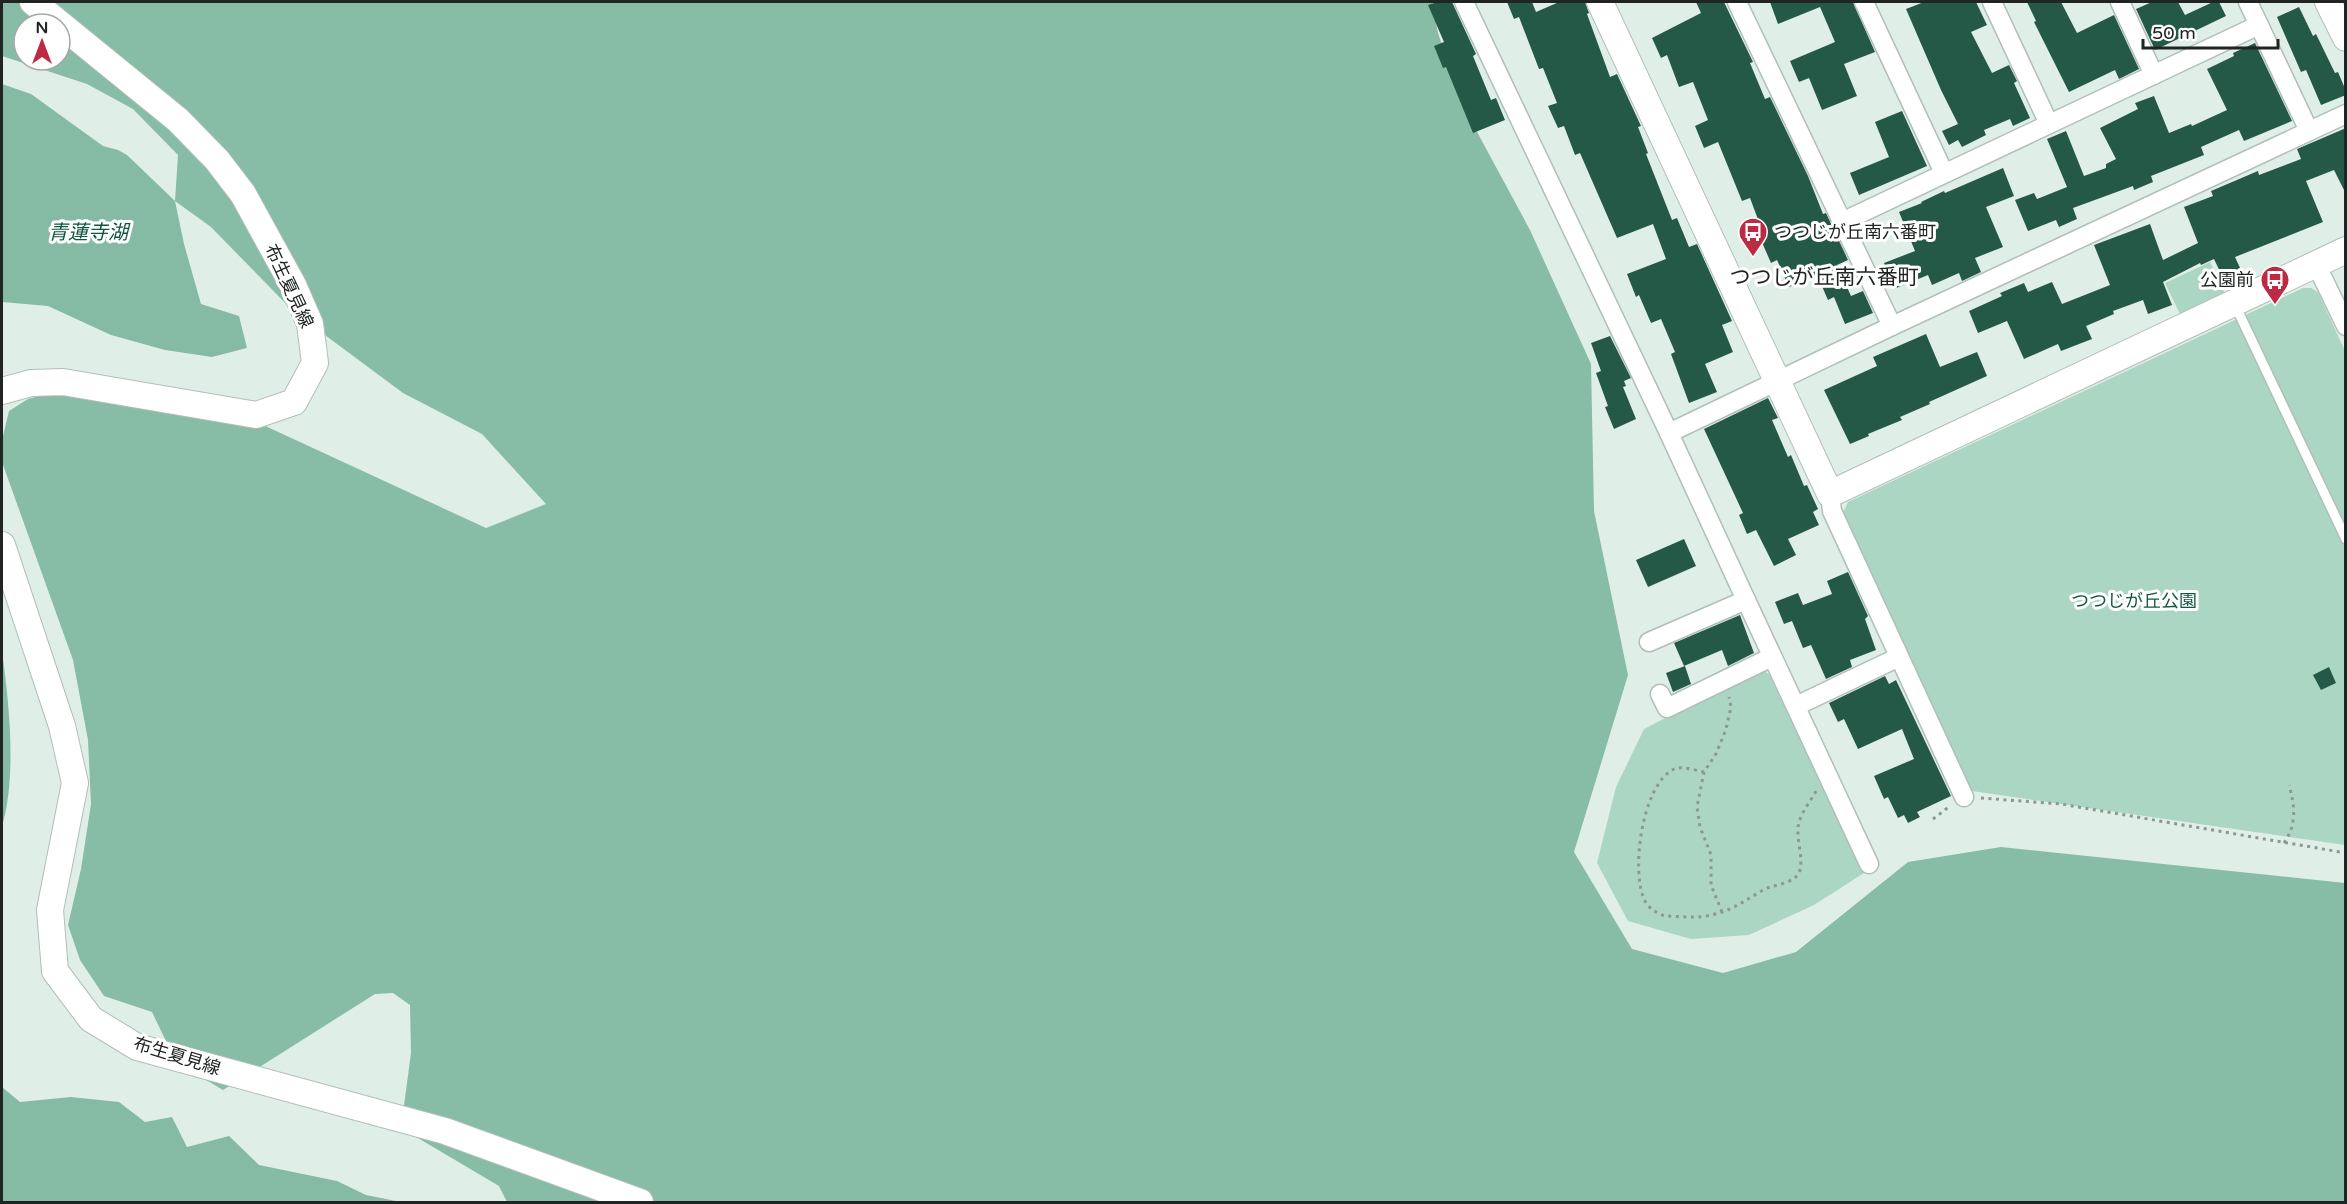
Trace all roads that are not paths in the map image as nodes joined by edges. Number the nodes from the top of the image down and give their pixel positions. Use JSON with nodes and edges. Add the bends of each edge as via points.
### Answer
{"nodes":[{"id":1,"x":33,"y":2,"type":"edge"},
{"id":2,"x":1464,"y":2,"type":"edge"},
{"id":3,"x":1600,"y":2,"type":"edge"},
{"id":4,"x":1737,"y":2,"type":"edge"},
{"id":5,"x":1864,"y":2,"type":"edge"},
{"id":6,"x":1992,"y":2,"type":"edge"},
{"id":7,"x":2120,"y":2,"type":"edge"},
{"id":8,"x":2248,"y":2,"type":"edge"},
{"id":9,"x":2328,"y":2,"type":"edge"},
{"id":10,"x":2259,"y":25,"type":"junction"},
{"id":11,"x":2346,"y":38,"type":"edge"},
{"id":12,"x":2154,"y":75,"type":"junction"},
{"id":13,"x":2346,"y":114,"type":"edge"},
{"id":14,"x":2049,"y":124,"type":"junction"},
{"id":15,"x":2309,"y":131,"type":"junction"},
{"id":16,"x":1944,"y":173,"type":"junction"},
{"id":17,"x":1842,"y":222,"type":"junction"},
{"id":18,"x":2346,"y":250,"type":"edge"},
{"id":19,"x":2316,"y":264,"type":"junction"},
{"id":20,"x":2234,"y":303,"type":"junction"},
{"id":21,"x":1892,"y":326,"type":"junction"},
{"id":22,"x":2346,"y":326,"type":"edge"},
{"id":23,"x":1778,"y":380,"type":"junction"},
{"id":24,"x":2,"y":391,"type":"edge"},
{"id":25,"x":1669,"y":433,"type":"junction"},
{"id":26,"x":1830,"y":494,"type":"junction"},
{"id":27,"x":2346,"y":539,"type":"edge"},
{"id":28,"x":2,"y":545,"type":"edge"},
{"id":29,"x":1746,"y":600,"type":"junction"},
{"id":30,"x":1648,"y":642,"type":"dead end"},
{"id":31,"x":1772,"y":657,"type":"junction"},
{"id":32,"x":1899,"y":657,"type":"junction"},
{"id":33,"x":1660,"y":694,"type":"dead end"},
{"id":34,"x":1796,"y":706,"type":"junction"},
{"id":35,"x":1964,"y":797,"type":"road end"},
{"id":36,"x":1869,"y":864,"type":"dead end"},
{"id":37,"x":640,"y":1203,"type":"edge"}],
"edges":[{"from":1,"to":24,"type":"main road","name":"布生夏見線","via":[[178,120],[217,160],[243,194],[293,285],[310,324],[315,363],[294,402],[256,415],[63,382],[31,382]]},
{"from":2,"to":25,"type":"street"},
{"from":3,"to":23,"type":"main road"},
{"from":4,"to":17,"type":"street"},
{"from":5,"to":16,"type":"street"},
{"from":6,"to":14,"type":"street"},
{"from":7,"to":12,"type":"street"},
{"from":8,"to":10,"type":"street"},
{"from":9,"to":11,"type":"main road"},
{"from":10,"to":12,"type":"street"},
{"from":10,"to":15,"type":"street"},
{"from":12,"to":14,"type":"street"},
{"from":13,"to":15,"type":"street"},
{"from":14,"to":16,"type":"street"},
{"from":15,"to":21,"type":"street"},
{"from":16,"to":17,"type":"street"},
{"from":17,"to":21,"type":"street"},
{"from":18,"to":19,"type":"main road"},
{"from":19,"to":20,"type":"main road"},
{"from":19,"to":22,"type":"street"},
{"from":20,"to":26,"type":"main road"},
{"from":20,"to":27,"type":"lane"},
{"from":21,"to":23,"type":"street"},
{"from":23,"to":25,"type":"street"},
{"from":23,"to":26,"type":"main road"},
{"from":25,"to":29,"type":"street"},
{"from":26,"to":32,"type":"street","via":[[1832,512]]},
{"from":28,"to":37,"type":"main road","name":"布生夏見線","via":[[62,726],[75,783],[50,909],[55,971],[91,1019],[137,1047],[445,1131]]},
{"from":29,"to":30,"type":"street"},
{"from":29,"to":31,"type":"street"},
{"from":31,"to":33,"type":"street","via":[[1667,708]]},
{"from":31,"to":34,"type":"street"},
{"from":32,"to":34,"type":"street"},
{"from":32,"to":35,"type":"street"},
{"from":34,"to":36,"type":"street"}]}
